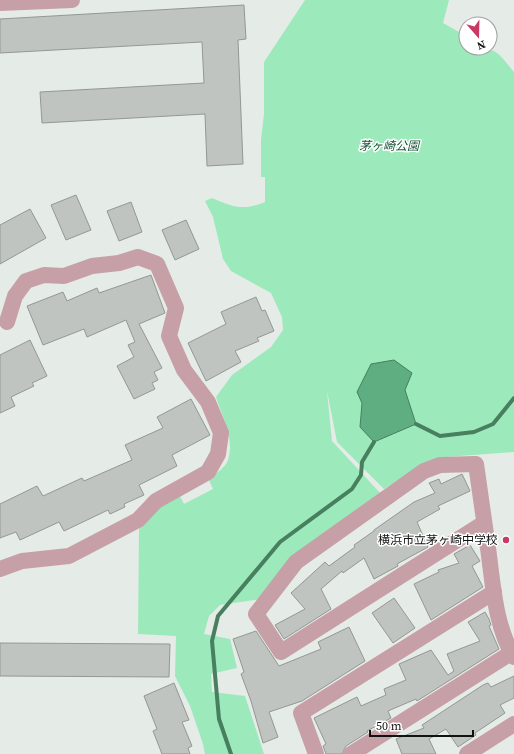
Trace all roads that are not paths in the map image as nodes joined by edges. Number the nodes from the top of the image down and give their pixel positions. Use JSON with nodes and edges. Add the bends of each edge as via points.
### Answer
{"nodes":[{"id":1,"x":64,"y":0,"type":"edge"},
{"id":2,"x":72,"y":0,"type":"edge"},
{"id":3,"x":0,"y":4,"type":"edge"},
{"id":4,"x":8,"y":322,"type":"dead end"},
{"id":5,"x":484,"y":523,"type":"junction"},
{"id":6,"x":0,"y":569,"type":"edge"},
{"id":7,"x":494,"y":592,"type":"junction"},
{"id":8,"x":513,"y":655,"type":"edge"},
{"id":9,"x":514,"y":724,"type":"edge"},
{"id":10,"x":316,"y":754,"type":"edge"},
{"id":11,"x":351,"y":754,"type":"edge"},
{"id":12,"x":467,"y":754,"type":"edge"}],
"edges":[{"from":1,"to":2,"type":"street"},
{"from":1,"to":3,"type":"street"},
{"from":4,"to":6,"type":"street","via":[[15,296],[26,281],[44,275],[64,276],[92,266],[119,263],[138,257],[157,264],[176,308],[169,336],[184,370],[208,402],[221,433],[218,454],[208,472],[156,501],[138,520],[69,556],[22,561]]},
{"from":5,"to":5,"type":"street","via":[[281,652],[256,614],[296,562],[424,471],[440,465],[476,464]]},
{"from":5,"to":7,"type":"street"},
{"from":7,"to":8,"type":"street","via":[[500,624]]},
{"from":7,"to":10,"type":"street","via":[[301,713]]},
{"from":8,"to":11,"type":"street"},
{"from":9,"to":12,"type":"street"}]}
